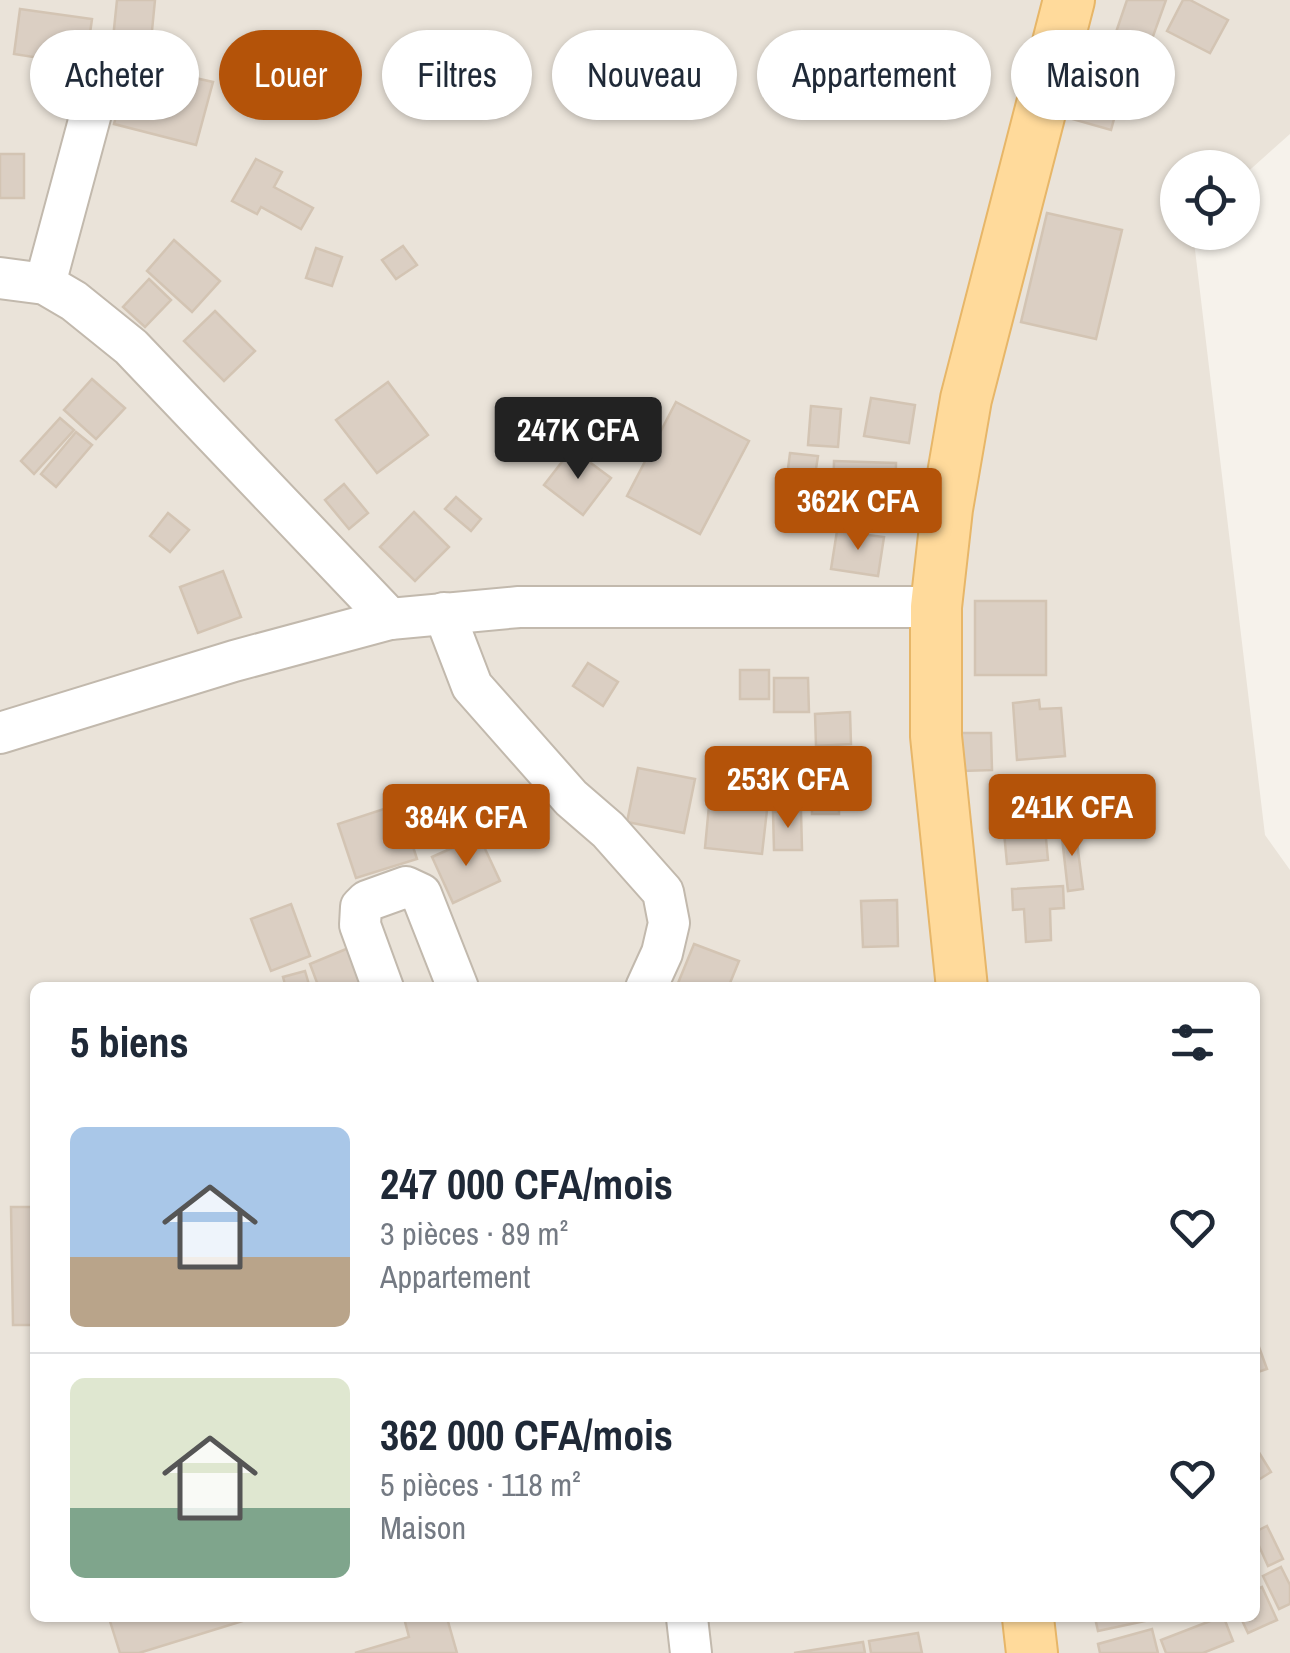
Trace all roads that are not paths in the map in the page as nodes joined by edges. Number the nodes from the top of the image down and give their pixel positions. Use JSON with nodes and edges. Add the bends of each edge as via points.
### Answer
{"nodes":[{"id":1,"x":1069,"y":0,"type":"edge"},
{"id":2,"x":89,"y":120,"type":"edge"},
{"id":3,"x":0,"y":278,"type":"edge"},
{"id":4,"x":45,"y":284,"type":"junction"},
{"id":5,"x":936,"y":608,"type":"junction"},
{"id":6,"x":444,"y":613,"type":"junction"},
{"id":7,"x":390,"y":619,"type":"junction"},
{"id":8,"x":0,"y":732,"type":"edge"},
{"id":9,"x":381,"y":982,"type":"edge"},
{"id":10,"x":456,"y":982,"type":"edge"},
{"id":11,"x":649,"y":982,"type":"edge"},
{"id":12,"x":961,"y":982,"type":"edge"},
{"id":13,"x":687,"y":1622,"type":"edge"},
{"id":14,"x":1028,"y":1622,"type":"edge"},
{"id":15,"x":691,"y":1653,"type":"edge"},
{"id":16,"x":1032,"y":1653,"type":"edge"}],
"edges":[{"from":1,"to":5,"type":"main road","via":[[966,399]]},
{"from":2,"to":4,"type":"street"},
{"from":3,"to":4,"type":"street"},
{"from":4,"to":7,"type":"street","via":[[131,348]]},
{"from":5,"to":6,"type":"street","via":[[519,607]]},
{"from":5,"to":12,"type":"main road","via":[[936,736]]},
{"from":6,"to":7,"type":"street"},
{"from":6,"to":11,"type":"street","via":[[472,686],[663,892],[668,923]]},
{"from":7,"to":8,"type":"street"},
{"from":9,"to":10,"type":"street","via":[[359,914],[366,900],[406,887],[421,894]]},
{"from":13,"to":15,"type":"street"},
{"from":14,"to":16,"type":"main road"}]}
